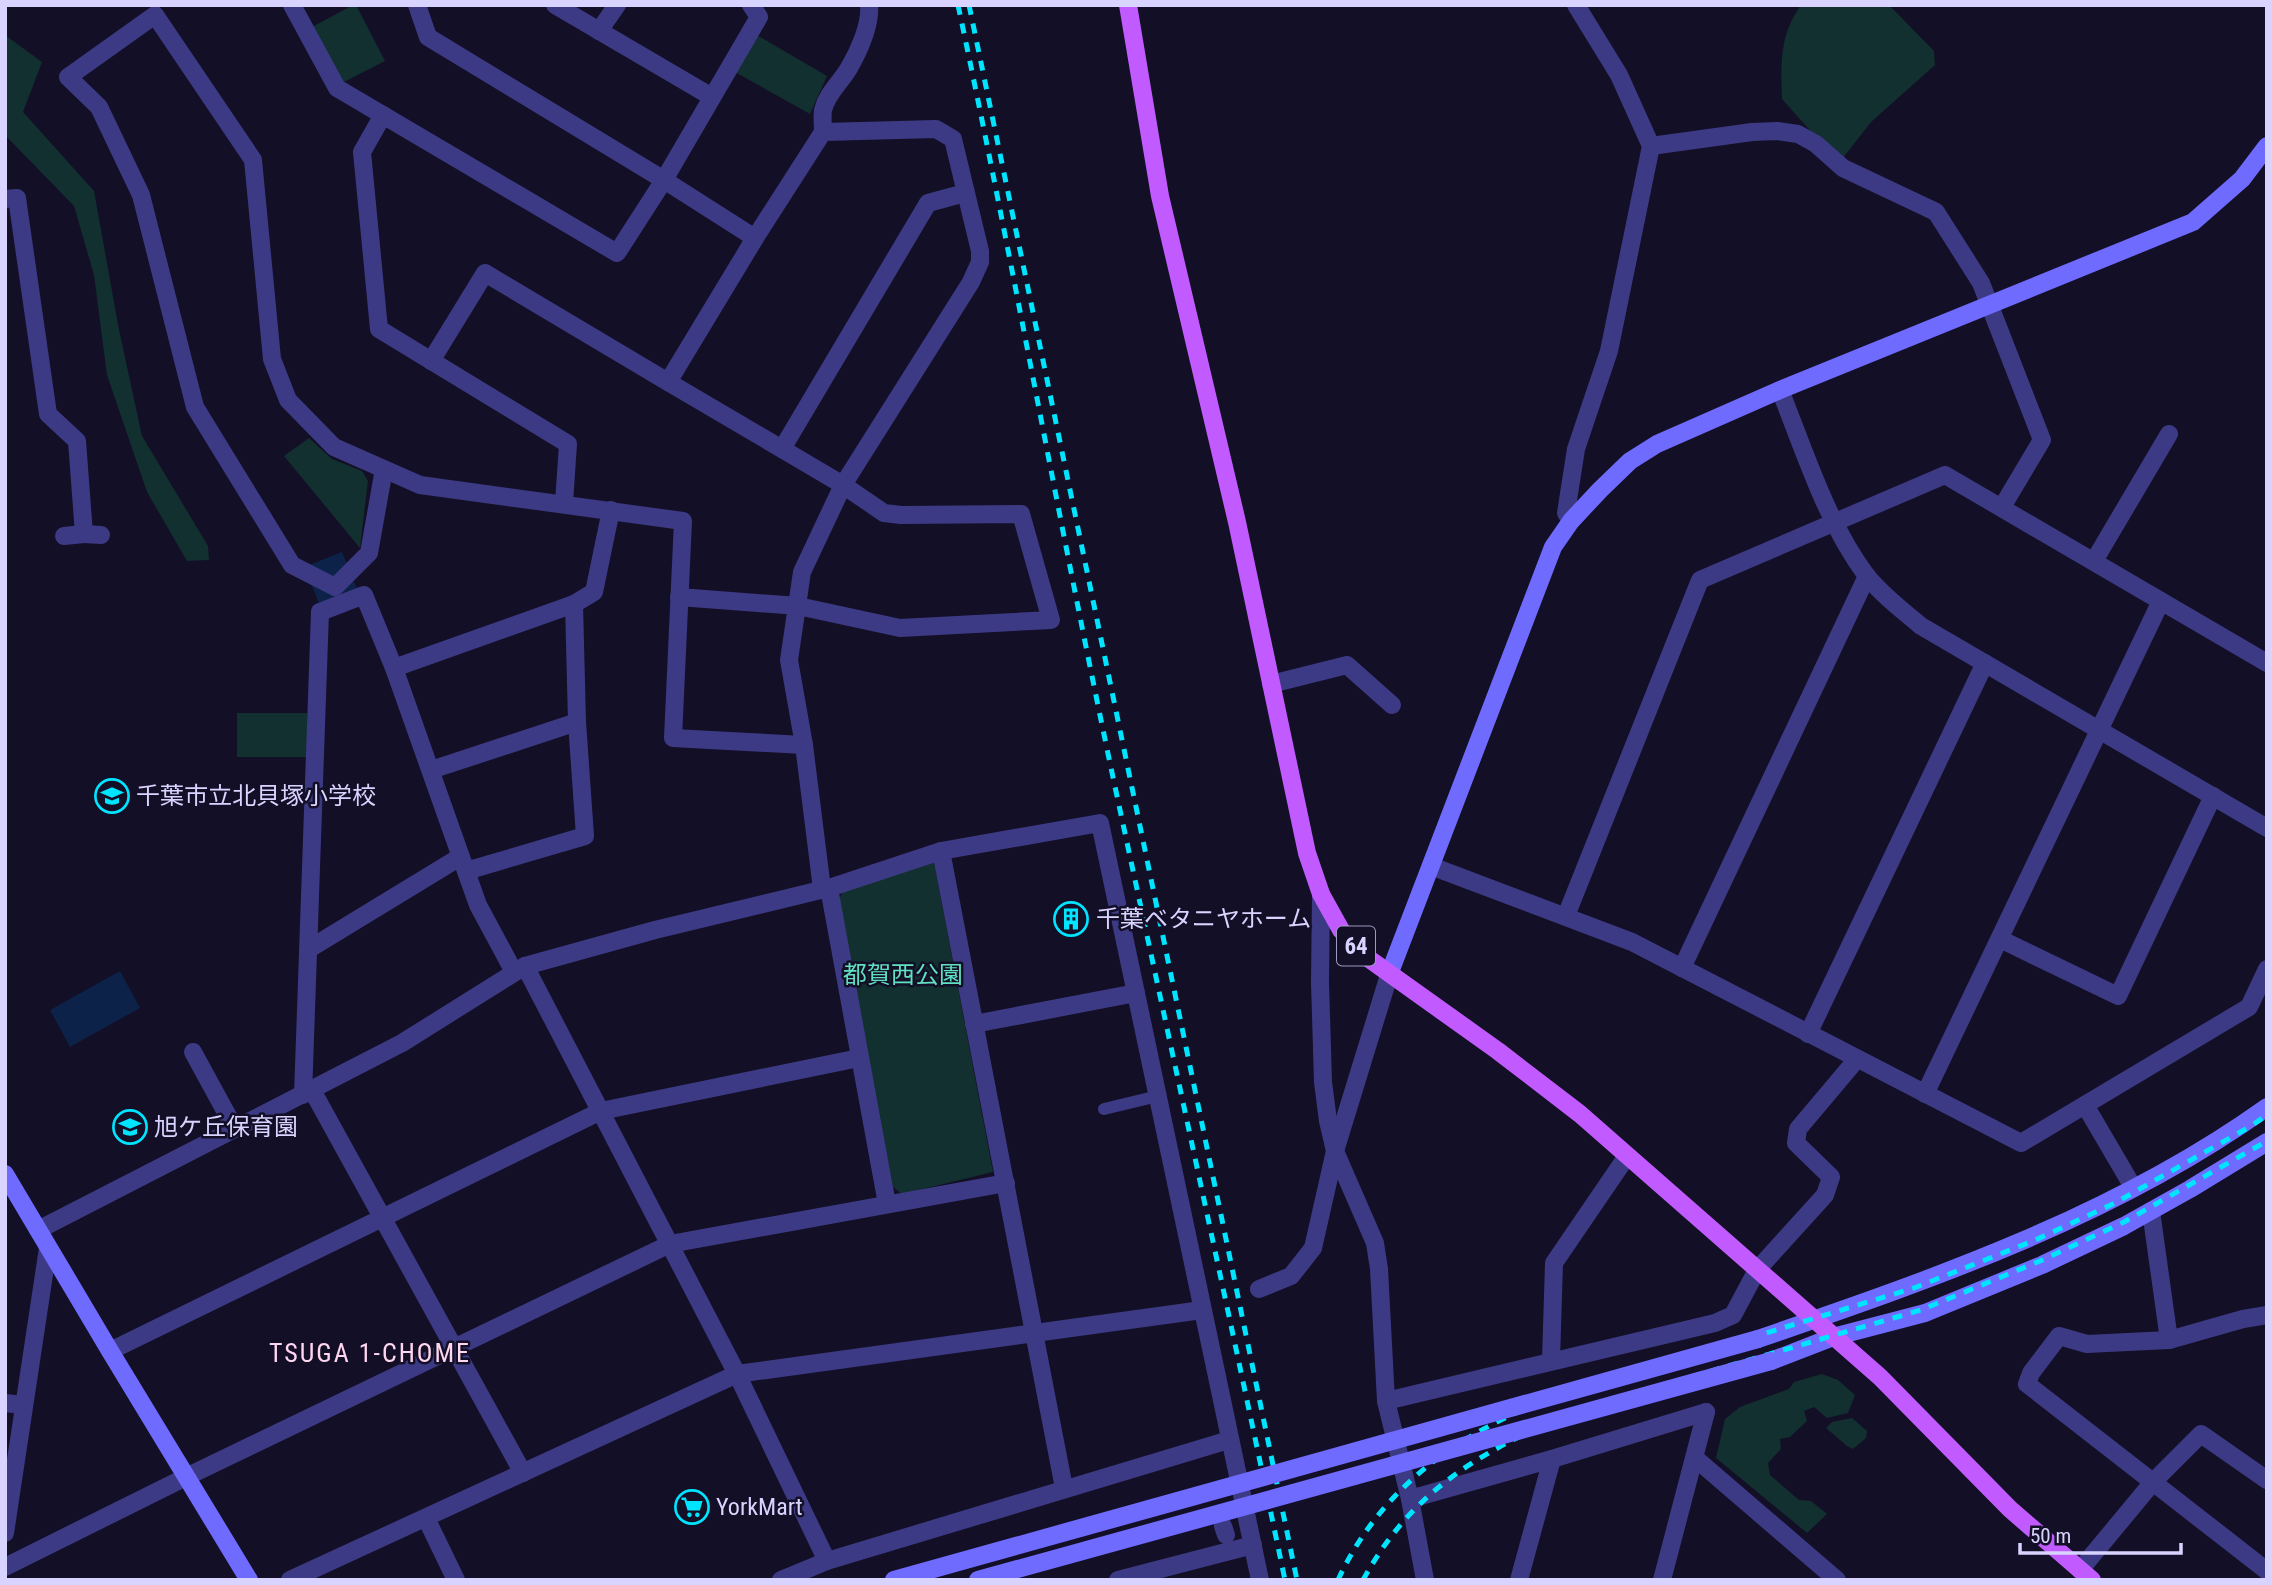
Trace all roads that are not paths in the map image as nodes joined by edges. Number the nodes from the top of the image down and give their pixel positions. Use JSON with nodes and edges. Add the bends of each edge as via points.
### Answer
{"nodes":[{"id":1,"x":292,"y":5,"type":"edge"},
{"id":2,"x":417,"y":5,"type":"edge"},
{"id":3,"x":555,"y":5,"type":"edge"},
{"id":4,"x":617,"y":5,"type":"edge"},
{"id":5,"x":751,"y":5,"type":"edge"},
{"id":6,"x":869,"y":5,"type":"edge"},
{"id":7,"x":1128,"y":5,"type":"edge"},
{"id":8,"x":1576,"y":5,"type":"edge"},
{"id":9,"x":599,"y":31,"type":"junction"},
{"id":10,"x":712,"y":97,"type":"junction"},
{"id":11,"x":383,"y":115,"type":"junction"},
{"id":12,"x":823,"y":132,"type":"junction"},
{"id":13,"x":1651,"y":146,"type":"junction"},
{"id":14,"x":2266,"y":147,"type":"edge"},
{"id":15,"x":664,"y":180,"type":"junction"},
{"id":16,"x":965,"y":193,"type":"junction"},
{"id":17,"x":5,"y":199,"type":"edge"},
{"id":18,"x":755,"y":238,"type":"junction"},
{"id":19,"x":1988,"y":304,"type":"junction"},
{"id":20,"x":431,"y":361,"type":"junction"},
{"id":21,"x":668,"y":382,"type":"junction"},
{"id":22,"x":1780,"y":390,"type":"junction"},
{"id":23,"x":2169,"y":434,"type":"dead end"},
{"id":24,"x":782,"y":449,"type":"junction"},
{"id":25,"x":384,"y":469,"type":"junction"},
{"id":26,"x":843,"y":485,"type":"junction"},
{"id":27,"x":564,"y":503,"type":"junction"},
{"id":28,"x":2002,"y":507,"type":"junction"},
{"id":29,"x":611,"y":510,"type":"junction"},
{"id":30,"x":1571,"y":521,"type":"junction"},
{"id":31,"x":1834,"y":521,"type":"junction"},
{"id":32,"x":64,"y":536,"type":"dead end"},
{"id":33,"x":2094,"y":561,"type":"junction"},
{"id":34,"x":1867,"y":576,"type":"junction"},
{"id":35,"x":679,"y":597,"type":"junction"},
{"id":36,"x":2161,"y":601,"type":"junction"},
{"id":37,"x":574,"y":604,"type":"junction"},
{"id":38,"x":798,"y":606,"type":"junction"},
{"id":39,"x":1985,"y":663,"type":"junction"},
{"id":40,"x":2267,"y":663,"type":"edge"},
{"id":41,"x":394,"y":668,"type":"junction"},
{"id":42,"x":1271,"y":684,"type":"junction"},
{"id":43,"x":1392,"y":705,"type":"dead end"},
{"id":44,"x":577,"y":722,"type":"junction"},
{"id":45,"x":2099,"y":729,"type":"junction"},
{"id":46,"x":804,"y":746,"type":"junction"},
{"id":47,"x":430,"y":770,"type":"junction"},
{"id":48,"x":2213,"y":796,"type":"junction"},
{"id":49,"x":2267,"y":828,"type":"edge"},
{"id":50,"x":940,"y":851,"type":"junction"},
{"id":51,"x":463,"y":864,"type":"junction"},
{"id":52,"x":1431,"y":866,"type":"junction"},
{"id":53,"x":825,"y":889,"type":"junction"},
{"id":54,"x":1321,"y":894,"type":"junction"},
{"id":55,"x":1566,"y":916,"type":"junction"},
{"id":56,"x":2000,"y":939,"type":"junction"},
{"id":57,"x":309,"y":949,"type":"junction"},
{"id":58,"x":1682,"y":968,"type":"junction"},
{"id":59,"x":519,"y":969,"type":"junction"},
{"id":60,"x":2267,"y":969,"type":"edge"},
{"id":61,"x":1390,"y":972,"type":"junction"},
{"id":62,"x":1136,"y":993,"type":"junction"},
{"id":63,"x":974,"y":1024,"type":"junction"},
{"id":64,"x":1808,"y":1034,"type":"junction"},
{"id":65,"x":193,"y":1052,"type":"dead end"},
{"id":66,"x":859,"y":1058,"type":"junction"},
{"id":67,"x":1857,"y":1059,"type":"junction"},
{"id":68,"x":307,"y":1092,"type":"junction"},
{"id":69,"x":1925,"y":1094,"type":"junction"},
{"id":70,"x":1158,"y":1096,"type":"junction"},
{"id":71,"x":2085,"y":1105,"type":"junction"},
{"id":72,"x":2267,"y":1107,"type":"edge"},
{"id":73,"x":1104,"y":1109,"type":"dead end"},
{"id":74,"x":601,"y":1111,"type":"junction"},
{"id":75,"x":235,"y":1129,"type":"junction"},
{"id":76,"x":2267,"y":1142,"type":"edge"},
{"id":77,"x":1335,"y":1150,"type":"junction"},
{"id":78,"x":1627,"y":1156,"type":"junction"},
{"id":79,"x":5,"y":1174,"type":"edge"},
{"id":80,"x":1006,"y":1183,"type":"junction"},
{"id":81,"x":2133,"y":1187,"type":"junction"},
{"id":82,"x":887,"y":1204,"type":"junction"},
{"id":83,"x":2151,"y":1211,"type":"junction"},
{"id":84,"x":383,"y":1218,"type":"junction"},
{"id":85,"x":38,"y":1230,"type":"junction"},
{"id":86,"x":670,"y":1244,"type":"junction"},
{"id":87,"x":48,"y":1248,"type":"junction"},
{"id":88,"x":1757,"y":1270,"type":"junction"},
{"id":89,"x":1259,"y":1289,"type":"dead end"},
{"id":90,"x":1202,"y":1310,"type":"junction"},
{"id":91,"x":2267,"y":1315,"type":"edge"},
{"id":92,"x":1814,"y":1320,"type":"junction"},
{"id":93,"x":1034,"y":1331,"type":"junction"},
{"id":94,"x":1833,"y":1337,"type":"junction"},
{"id":95,"x":2169,"y":1340,"type":"junction"},
{"id":96,"x":454,"y":1348,"type":"junction"},
{"id":97,"x":110,"y":1351,"type":"junction"},
{"id":98,"x":1551,"y":1360,"type":"junction"},
{"id":99,"x":737,"y":1374,"type":"junction"},
{"id":100,"x":1386,"y":1401,"type":"junction"},
{"id":101,"x":14,"y":1404,"type":"edge"},
{"id":102,"x":1229,"y":1440,"type":"junction"},
{"id":103,"x":1695,"y":1458,"type":"junction"},
{"id":104,"x":1552,"y":1459,"type":"junction"},
{"id":105,"x":9,"y":1472,"type":"edge"},
{"id":106,"x":523,"y":1473,"type":"junction"},
{"id":107,"x":188,"y":1476,"type":"junction"},
{"id":108,"x":2267,"y":1480,"type":"edge"},
{"id":109,"x":2153,"y":1482,"type":"junction"},
{"id":110,"x":1064,"y":1488,"type":"junction"},
{"id":111,"x":1410,"y":1499,"type":"junction"},
{"id":112,"x":426,"y":1518,"type":"junction"},
{"id":113,"x":5,"y":1533,"type":"edge"},
{"id":114,"x":1253,"y":1545,"type":"junction"},
{"id":115,"x":827,"y":1561,"type":"junction"},
{"id":116,"x":5,"y":1567,"type":"edge"},
{"id":117,"x":2267,"y":1571,"type":"edge"},
{"id":118,"x":2086,"y":1575,"type":"edge"},
{"id":119,"x":249,"y":1580,"type":"edge"},
{"id":120,"x":290,"y":1580,"type":"edge"},
{"id":121,"x":456,"y":1580,"type":"edge"},
{"id":122,"x":781,"y":1580,"type":"edge"},
{"id":123,"x":894,"y":1580,"type":"edge"},
{"id":124,"x":978,"y":1580,"type":"edge"},
{"id":125,"x":1118,"y":1580,"type":"edge"},
{"id":126,"x":1260,"y":1580,"type":"edge"},
{"id":127,"x":1425,"y":1580,"type":"edge"},
{"id":128,"x":1519,"y":1580,"type":"edge"},
{"id":129,"x":1662,"y":1580,"type":"edge"},
{"id":130,"x":1837,"y":1580,"type":"edge"}],
"edges":[{"from":1,"to":11,"type":"street","via":[[337,88]]},
{"from":2,"to":15,"type":"street","via":[[428,37]]},
{"from":3,"to":9,"type":"street"},
{"from":4,"to":9,"type":"street"},
{"from":5,"to":10,"type":"street","via":[[760,17]]},
{"from":6,"to":12,"type":"street","via":[[866,30],[850,67],[823,111]]},
{"from":7,"to":42,"type":"main road","number":"64","via":[[1160,196]]},
{"from":8,"to":13,"type":"street","via":[[1619,75]]},
{"from":9,"to":10,"type":"street"},
{"from":10,"to":15,"type":"street"},
{"from":11,"to":15,"type":"street","via":[[617,253]]},
{"from":11,"to":20,"type":"street","via":[[362,152],[379,329]]},
{"from":12,"to":16,"type":"street","via":[[936,129],[953,139]]},
{"from":12,"to":18,"type":"street"},
{"from":13,"to":19,"type":"street","via":[[1752,132],[1798,134],[1843,169],[1936,212],[1981,283]]},
{"from":13,"to":30,"type":"street","via":[[1609,351],[1576,449],[1566,513]]},
{"from":14,"to":19,"type":"street","via":[[2242,179],[2193,222]]},
{"from":15,"to":18,"type":"street"},
{"from":16,"to":24,"type":"street","via":[[928,203]]},
{"from":16,"to":26,"type":"street","via":[[980,262]]},
{"from":17,"to":32,"type":"street","via":[[17,198],[48,414],[77,441],[92,534]]},
{"from":18,"to":21,"type":"street"},
{"from":19,"to":22,"type":"street"},
{"from":19,"to":28,"type":"street","via":[[2042,440]]},
{"from":20,"to":21,"type":"street","via":[[485,273]]},
{"from":20,"to":27,"type":"street","via":[[568,444]]},
{"from":21,"to":24,"type":"street"},
{"from":22,"to":30,"type":"street","via":[[1657,444],[1630,461]]},
{"from":22,"to":31,"type":"street"},
{"from":23,"to":33,"type":"street"},
{"from":24,"to":26,"type":"street"},
{"from":25,"to":25,"type":"street","via":[[334,447],[288,400],[272,359],[253,160],[155,15],[68,77],[99,107],[141,195],[195,407],[292,565],[335,587],[369,553]]},
{"from":25,"to":27,"type":"street","via":[[420,485]]},
{"from":26,"to":38,"type":"street","via":[[802,572]]},
{"from":26,"to":38,"type":"street","via":[[884,513],[1021,514],[1051,620],[900,628]]},
{"from":27,"to":29,"type":"street"},
{"from":28,"to":31,"type":"street","via":[[1945,475]]},
{"from":28,"to":33,"type":"street"},
{"from":29,"to":35,"type":"street","via":[[683,521]]},
{"from":29,"to":37,"type":"street","via":[[594,592]]},
{"from":30,"to":52,"type":"street","via":[[1553,547],[1534,592]]},
{"from":31,"to":34,"type":"street"},
{"from":31,"to":55,"type":"street","via":[[1700,580]]},
{"from":33,"to":36,"type":"street"},
{"from":34,"to":39,"type":"street","via":[[1922,626]]},
{"from":34,"to":58,"type":"street"},
{"from":35,"to":38,"type":"street"},
{"from":35,"to":46,"type":"street","via":[[673,738]]},
{"from":36,"to":40,"type":"street"},
{"from":36,"to":45,"type":"street"},
{"from":37,"to":41,"type":"street"},
{"from":37,"to":44,"type":"street"},
{"from":38,"to":46,"type":"street","via":[[789,660]]},
{"from":39,"to":45,"type":"street"},
{"from":39,"to":64,"type":"street"},
{"from":41,"to":47,"type":"street"},
{"from":41,"to":57,"type":"street","via":[[364,595],[320,612]]},
{"from":42,"to":43,"type":"street","via":[[1347,665]]},
{"from":42,"to":54,"type":"main road","number":"64","via":[[1307,853]]},
{"from":44,"to":47,"type":"street"},
{"from":44,"to":51,"type":"street","via":[[585,836]]},
{"from":45,"to":48,"type":"street"},
{"from":45,"to":56,"type":"street"},
{"from":46,"to":53,"type":"street"},
{"from":47,"to":51,"type":"street"},
{"from":48,"to":49,"type":"street"},
{"from":48,"to":56,"type":"street","via":[[2118,996]]},
{"from":50,"to":53,"type":"street"},
{"from":50,"to":62,"type":"street","via":[[1100,823]]},
{"from":50,"to":63,"type":"street"},
{"from":51,"to":57,"type":"street"},
{"from":51,"to":59,"type":"street","via":[[478,905]]},
{"from":52,"to":55,"type":"street"},
{"from":52,"to":61,"type":"street"},
{"from":53,"to":59,"type":"street"},
{"from":53,"to":66,"type":"street"},
{"from":54,"to":61,"type":"main road","number":"64","via":[[1341,930],[1365,956]]},
{"from":54,"to":77,"type":"street","via":[[1323,1082]]},
{"from":55,"to":58,"type":"street"},
{"from":56,"to":69,"type":"street"},
{"from":57,"to":68,"type":"street"},
{"from":58,"to":64,"type":"street"},
{"from":59,"to":68,"type":"street","via":[[402,1043]]},
{"from":59,"to":74,"type":"street"},
{"from":60,"to":71,"type":"street","via":[[2249,1007]]},
{"from":61,"to":77,"type":"street"},
{"from":61,"to":78,"type":"main road","number":"64","via":[[1499,1051]]},
{"from":62,"to":63,"type":"street"},
{"from":62,"to":70,"type":"street"},
{"from":63,"to":80,"type":"street"},
{"from":64,"to":67,"type":"street"},
{"from":65,"to":75,"type":"street"},
{"from":66,"to":74,"type":"street"},
{"from":66,"to":82,"type":"street"},
{"from":67,"to":69,"type":"street"},
{"from":67,"to":88,"type":"street","via":[[1798,1129],[1796,1143],[1831,1177],[1825,1195]]},
{"from":68,"to":75,"type":"street"},
{"from":68,"to":84,"type":"street"},
{"from":69,"to":71,"type":"street","via":[[2021,1143]]},
{"from":70,"to":73,"type":"lane"},
{"from":70,"to":90,"type":"street"},
{"from":71,"to":81,"type":"street"},
{"from":72,"to":81,"type":"street"},
{"from":74,"to":84,"type":"street"},
{"from":74,"to":86,"type":"street"},
{"from":75,"to":85,"type":"street"},
{"from":76,"to":83,"type":"street"},
{"from":77,"to":89,"type":"street","via":[[1313,1248],[1291,1276]]},
{"from":77,"to":100,"type":"street","via":[[1375,1243]]},
{"from":78,"to":88,"type":"main road","number":"64"},
{"from":78,"to":98,"type":"street","via":[[1555,1263]]},
{"from":79,"to":85,"type":"street"},
{"from":80,"to":82,"type":"street"},
{"from":80,"to":93,"type":"street"},
{"from":81,"to":92,"type":"street","via":[[2019,1241]]},
{"from":82,"to":86,"type":"street"},
{"from":83,"to":94,"type":"street","via":[[2042,1265],[1925,1313]]},
{"from":83,"to":95,"type":"street"},
{"from":84,"to":96,"type":"street"},
{"from":84,"to":97,"type":"street"},
{"from":85,"to":87,"type":"street"},
{"from":86,"to":96,"type":"street"},
{"from":86,"to":99,"type":"street"},
{"from":87,"to":97,"type":"street"},
{"from":87,"to":101,"type":"street"},
{"from":88,"to":92,"type":"main road","number":"64"},
{"from":88,"to":98,"type":"street","via":[[1733,1315],[1715,1323]]},
{"from":90,"to":93,"type":"street"},
{"from":90,"to":102,"type":"street"},
{"from":91,"to":95,"type":"street"},
{"from":92,"to":94,"type":"main road","number":"64"},
{"from":92,"to":123,"type":"street","bridge":true},
{"from":93,"to":99,"type":"street"},
{"from":93,"to":110,"type":"street"},
{"from":94,"to":118,"type":"main road","number":"64","via":[[1880,1377],[2010,1509]]},
{"from":94,"to":124,"type":"street","bridge":true,"via":[[1771,1361]]},
{"from":95,"to":109,"type":"street","via":[[2087,1344],[2059,1336],[2028,1384]]},
{"from":96,"to":106,"type":"street"},
{"from":96,"to":107,"type":"street"},
{"from":97,"to":107,"type":"street"},
{"from":98,"to":100,"type":"street"},
{"from":99,"to":106,"type":"street"},
{"from":99,"to":115,"type":"street"},
{"from":100,"to":111,"type":"street"},
{"from":101,"to":105,"type":"street"},
{"from":102,"to":110,"type":"street"},
{"from":102,"to":114,"type":"street"},
{"from":103,"to":104,"type":"street","via":[[1706,1412]]},
{"from":103,"to":129,"type":"street"},
{"from":103,"to":130,"type":"street"},
{"from":104,"to":111,"type":"street"},
{"from":104,"to":128,"type":"street"},
{"from":105,"to":113,"type":"street"},
{"from":106,"to":112,"type":"street"},
{"from":107,"to":116,"type":"street"},
{"from":107,"to":119,"type":"street"},
{"from":108,"to":109,"type":"street","via":[[2201,1434]]},
{"from":109,"to":117,"type":"street"},
{"from":109,"to":118,"type":"street"},
{"from":110,"to":115,"type":"street"},
{"from":111,"to":127,"type":"street"},
{"from":112,"to":120,"type":"street"},
{"from":112,"to":121,"type":"street"},
{"from":114,"to":125,"type":"street"},
{"from":114,"to":126,"type":"street"},
{"from":115,"to":122,"type":"street"}]}
